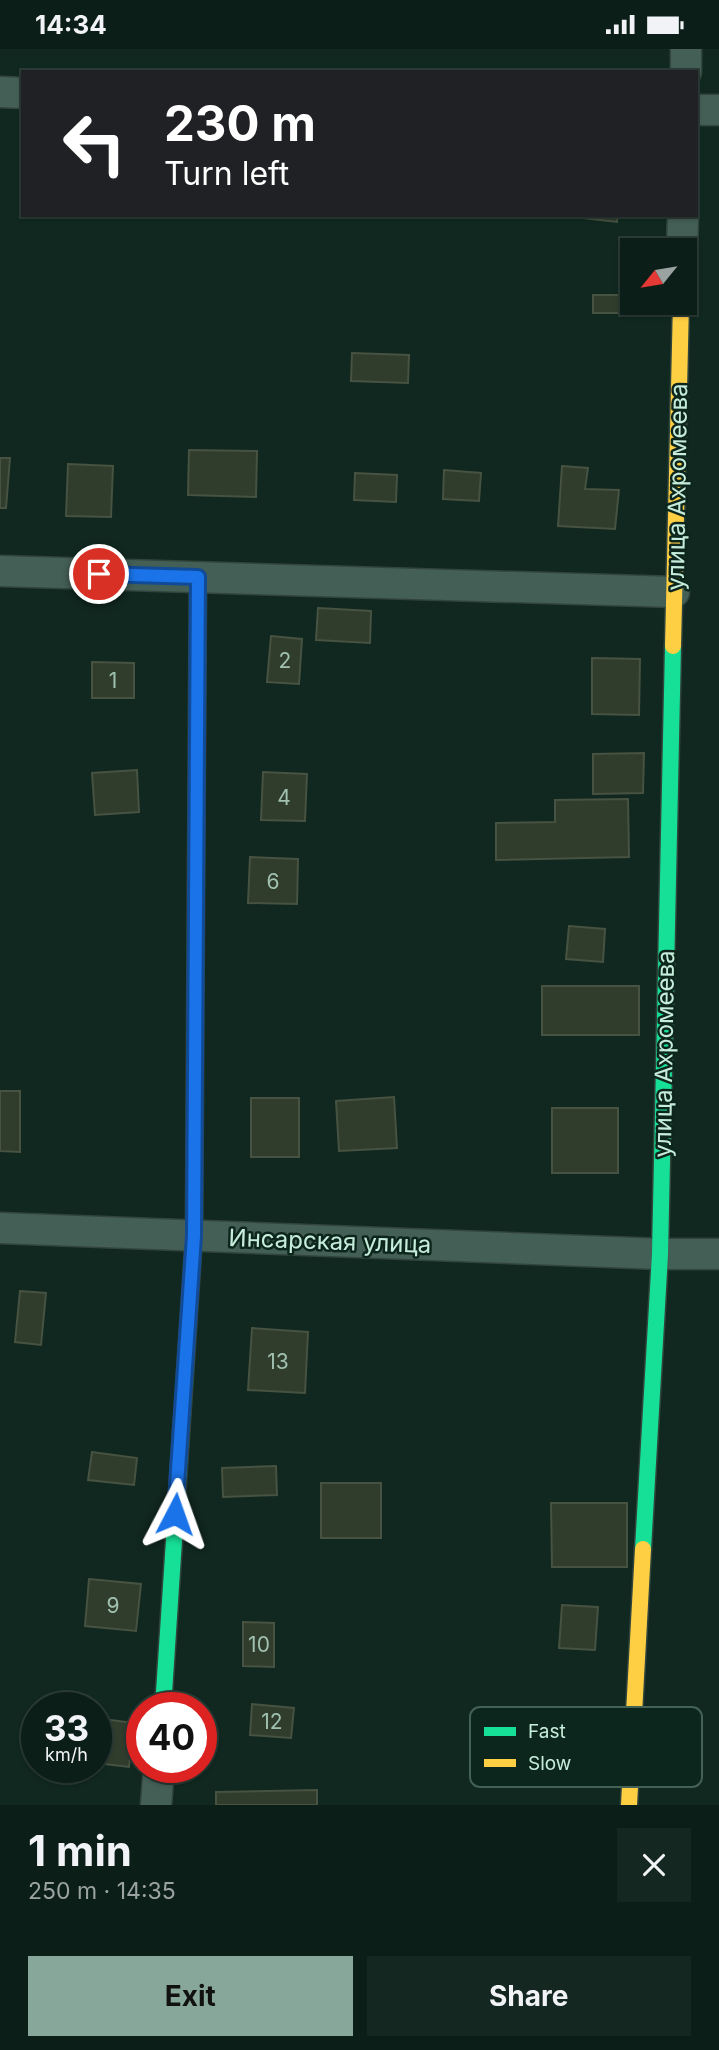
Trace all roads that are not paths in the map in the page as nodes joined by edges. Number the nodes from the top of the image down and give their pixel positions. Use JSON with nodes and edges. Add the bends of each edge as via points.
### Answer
{"nodes":[{"id":1,"x":686,"y":49,"type":"edge"},
{"id":2,"x":686,"y":70,"type":"edge"},
{"id":3,"x":0,"y":92,"type":"edge"},
{"id":4,"x":21,"y":93,"type":"edge"},
{"id":5,"x":698,"y":110,"type":"edge"},
{"id":6,"x":719,"y":110,"type":"edge"},
{"id":7,"x":683,"y":217,"type":"edge"},
{"id":8,"x":682,"y":238,"type":"edge"},
{"id":9,"x":681,"y":315,"type":"edge"},
{"id":10,"x":0,"y":571,"type":"edge"},
{"id":11,"x":198,"y":577,"type":"junction"},
{"id":12,"x":674,"y":591,"type":"junction"},
{"id":13,"x":0,"y":1228,"type":"edge"},
{"id":14,"x":194,"y":1236,"type":"junction"},
{"id":15,"x":660,"y":1254,"type":"junction"},
{"id":16,"x":719,"y":1254,"type":"edge"},
{"id":17,"x":164,"y":1692,"type":"edge"},
{"id":18,"x":635,"y":1707,"type":"edge"},
{"id":19,"x":158,"y":1783,"type":"edge"},
{"id":20,"x":630,"y":1787,"type":"edge"},
{"id":21,"x":156,"y":1805,"type":"edge"},
{"id":22,"x":629,"y":1805,"type":"edge"}],
"edges":[{"from":1,"to":2,"type":"street"},
{"from":3,"to":4,"type":"street"},
{"from":5,"to":6,"type":"street"},
{"from":7,"to":8,"type":"street"},
{"from":9,"to":12,"type":"street","name":"улица Ахромеева"},
{"from":10,"to":11,"type":"street"},
{"from":11,"to":12,"type":"street"},
{"from":11,"to":14,"type":"street"},
{"from":12,"to":15,"type":"street","name":"улица Ахромеева"},
{"from":13,"to":14,"type":"street","name":"Инсарская улица"},
{"from":14,"to":15,"type":"street","name":"Инсарская улица"},
{"from":14,"to":17,"type":"street"},
{"from":15,"to":16,"type":"street","name":"Инсарская улица"},
{"from":15,"to":18,"type":"street","name":"улица Ахромеева"},
{"from":19,"to":21,"type":"street"},
{"from":20,"to":22,"type":"street","name":"улица Ахромеева"}]}
